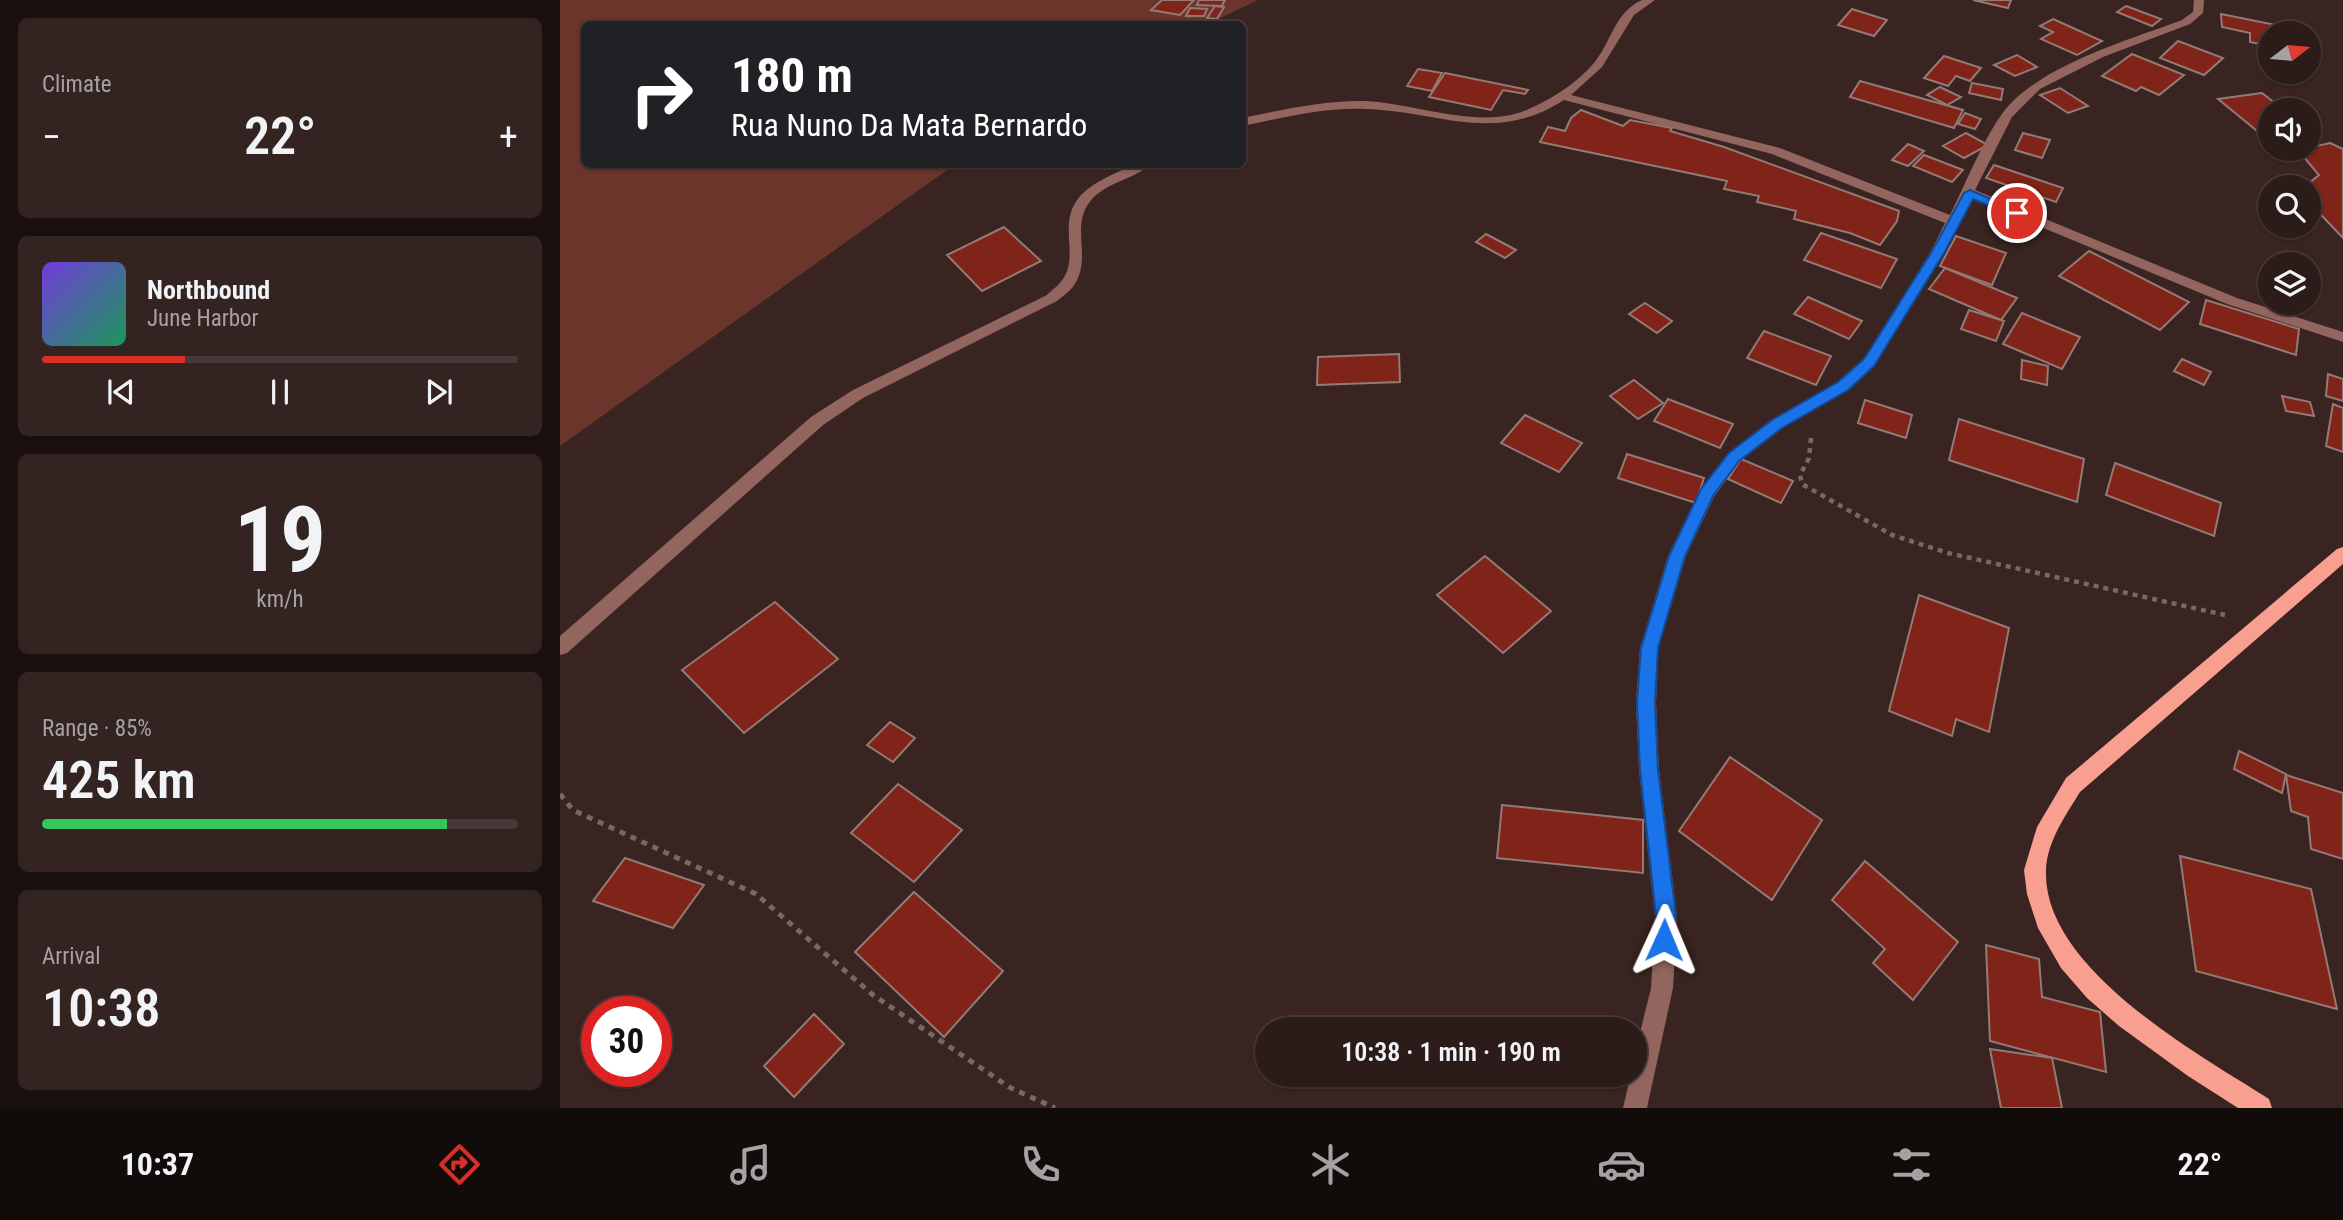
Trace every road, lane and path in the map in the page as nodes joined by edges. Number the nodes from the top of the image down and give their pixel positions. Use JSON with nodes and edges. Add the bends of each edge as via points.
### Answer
{"nodes":[{"id":1,"x":1650,"y":0,"type":"edge"},
{"id":2,"x":2199,"y":0,"type":"edge"},
{"id":3,"x":1564,"y":97,"type":"junction"},
{"id":4,"x":1246,"y":121,"type":"edge"},
{"id":5,"x":1138,"y":168,"type":"edge"},
{"id":6,"x":1970,"y":193,"type":"junction"},
{"id":7,"x":1955,"y":222,"type":"junction"},
{"id":8,"x":2343,"y":337,"type":"edge"},
{"id":9,"x":1811,"y":432,"type":"dead end"},
{"id":10,"x":2343,"y":554,"type":"edge"},
{"id":11,"x":2261,"y":622,"type":"junction"},
{"id":12,"x":560,"y":647,"type":"edge"},
{"id":13,"x":560,"y":794,"type":"edge"},
{"id":14,"x":1055,"y":1108,"type":"edge"},
{"id":15,"x":1635,"y":1108,"type":"edge"},
{"id":16,"x":2260,"y":1108,"type":"edge"}],
"edges":[{"from":1,"to":3,"type":"street","via":[[1625,16],[1600,63]]},
{"from":2,"to":6,"type":"street","via":[[2198,13],[2186,22],[2099,55],[2036,87],[2007,115]]},
{"from":3,"to":4,"type":"street","via":[[1521,117],[1486,121],[1363,105]]},
{"from":3,"to":7,"type":"street","via":[[1776,151]]},
{"from":5,"to":12,"type":"street","via":[[1082,202],[1074,220],[1076,262],[1071,280],[1052,298],[858,394],[817,421]]},
{"from":6,"to":7,"type":"street"},
{"from":6,"to":8,"type":"street","via":[[2232,301]]},
{"from":7,"to":15,"type":"street","via":[[1869,362],[1843,386],[1777,424],[1734,457],[1707,493],[1677,556],[1649,648],[1649,770],[1666,916],[1661,988]]},
{"from":9,"to":11,"type":"path","via":[[1809,458],[1800,475],[1802,484],[1892,535],[1948,553]]},
{"from":10,"to":11,"type":"main road"},
{"from":11,"to":16,"type":"main road","via":[[2073,785],[2049,825],[2034,869],[2041,909],[2063,951],[2095,990],[2132,1022]]},
{"from":13,"to":14,"type":"path","via":[[573,810],[756,894],[873,996],[1009,1087]]}]}
